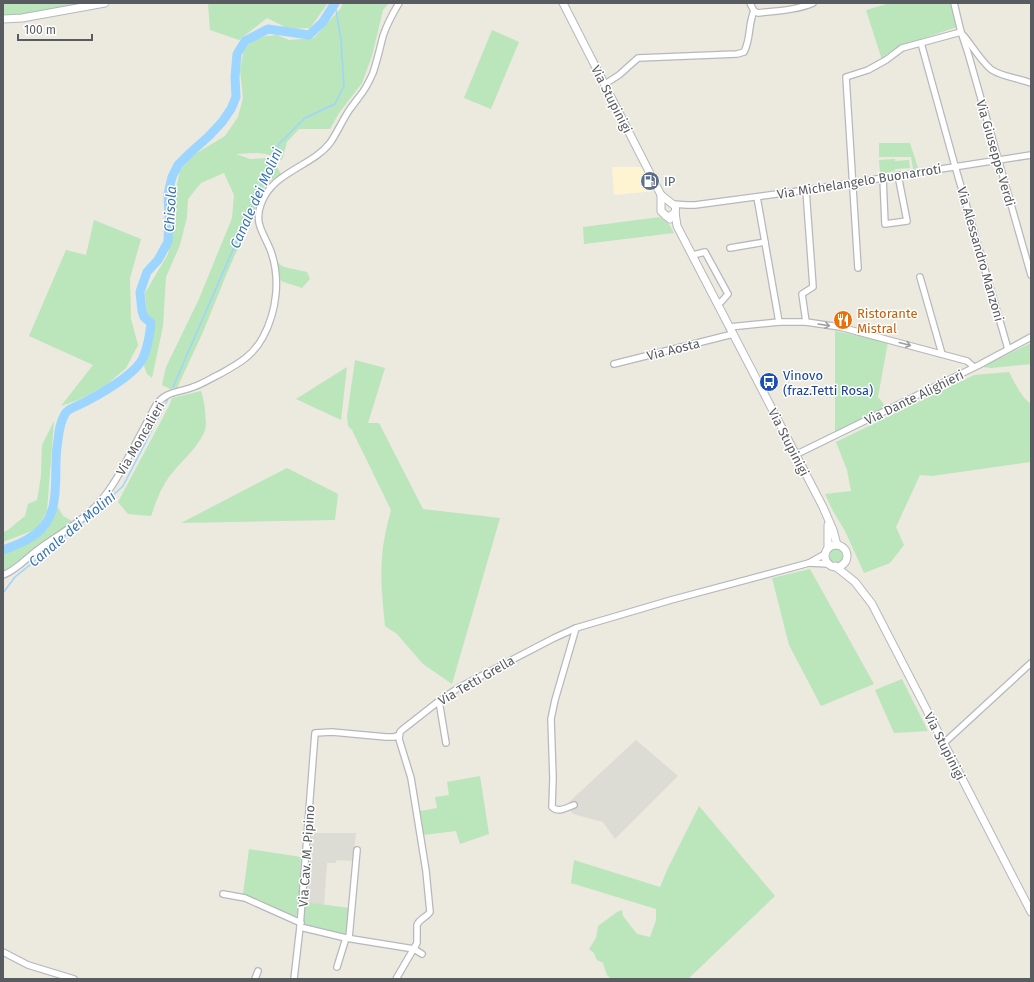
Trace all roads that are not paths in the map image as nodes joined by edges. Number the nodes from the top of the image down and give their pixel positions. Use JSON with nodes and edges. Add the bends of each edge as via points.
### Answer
{"nodes":[{"id":1,"x":105,"y":3,"type":"edge"},
{"id":2,"x":399,"y":3,"type":"edge"},
{"id":3,"x":563,"y":3,"type":"edge"},
{"id":4,"x":750,"y":3,"type":"edge"},
{"id":5,"x":813,"y":3,"type":"edge"},
{"id":6,"x":954,"y":3,"type":"edge"},
{"id":7,"x":754,"y":12,"type":"junction"},
{"id":8,"x":3,"y":19,"type":"edge"},
{"id":9,"x":961,"y":32,"type":"junction"},
{"id":10,"x":921,"y":43,"type":"junction"},
{"id":11,"x":1031,"y":83,"type":"edge"},
{"id":12,"x":605,"y":84,"type":"junction"},
{"id":13,"x":1031,"y":155,"type":"edge"},
{"id":14,"x":998,"y":159,"type":"junction"},
{"id":15,"x":955,"y":166,"type":"junction"},
{"id":16,"x":898,"y":175,"type":"junction"},
{"id":17,"x":883,"y":178,"type":"junction"},
{"id":18,"x":852,"y":183,"type":"junction"},
{"id":19,"x":806,"y":190,"type":"junction"},
{"id":20,"x":661,"y":195,"type":"junction"},
{"id":21,"x":757,"y":196,"type":"junction"},
{"id":22,"x":662,"y":206,"type":"junction"},
{"id":23,"x":673,"y":207,"type":"junction"},
{"id":24,"x":666,"y":216,"type":"junction"},
{"id":25,"x":677,"y":226,"type":"junction"},
{"id":26,"x":765,"y":242,"type":"junction"},
{"id":27,"x":730,"y":248,"type":"dead end"},
{"id":28,"x":693,"y":255,"type":"junction"},
{"id":29,"x":858,"y":268,"type":"dead end"},
{"id":30,"x":1031,"y":275,"type":"edge"},
{"id":31,"x":920,"y":277,"type":"dead end"},
{"id":32,"x":718,"y":304,"type":"junction"},
{"id":33,"x":779,"y":322,"type":"junction"},
{"id":34,"x":806,"y":322,"type":"junction"},
{"id":35,"x":731,"y":330,"type":"junction"},
{"id":36,"x":1031,"y":337,"type":"edge"},
{"id":37,"x":1008,"y":349,"type":"junction"},
{"id":38,"x":942,"y":354,"type":"junction"},
{"id":39,"x":614,"y":364,"type":"dead end"},
{"id":40,"x":974,"y":367,"type":"junction"},
{"id":41,"x":795,"y":455,"type":"junction"},
{"id":42,"x":826,"y":515,"type":"junction"},
{"id":43,"x":837,"y":545,"type":"junction"},
{"id":44,"x":827,"y":551,"type":"junction"},
{"id":45,"x":846,"y":559,"type":"junction"},
{"id":46,"x":809,"y":563,"type":"junction"},
{"id":47,"x":832,"y":565,"type":"junction"},
{"id":48,"x":3,"y":575,"type":"edge"},
{"id":49,"x":855,"y":582,"type":"junction"},
{"id":50,"x":576,"y":628,"type":"junction"},
{"id":51,"x":1031,"y":663,"type":"edge"},
{"id":52,"x":439,"y":700,"type":"junction"},
{"id":53,"x":400,"y":735,"type":"junction"},
{"id":54,"x":446,"y":743,"type":"dead end"},
{"id":55,"x":944,"y":743,"type":"junction"},
{"id":56,"x":574,"y":805,"type":"dead end"},
{"id":57,"x":357,"y":850,"type":"dead end"},
{"id":58,"x":223,"y":894,"type":"dead end"},
{"id":59,"x":1031,"y":912,"type":"edge"},
{"id":60,"x":300,"y":925,"type":"junction"},
{"id":61,"x":348,"y":938,"type":"junction"},
{"id":62,"x":414,"y":949,"type":"junction"},
{"id":63,"x":3,"y":952,"type":"edge"},
{"id":64,"x":422,"y":954,"type":"dead end"},
{"id":65,"x":337,"y":967,"type":"dead end"},
{"id":66,"x":258,"y":971,"type":"dead end"},
{"id":67,"x":74,"y":979,"type":"edge"},
{"id":68,"x":256,"y":979,"type":"edge"},
{"id":69,"x":294,"y":979,"type":"edge"},
{"id":70,"x":396,"y":979,"type":"edge"}],
"edges":[{"from":1,"to":8,"type":"street"},
{"from":2,"to":48,"type":"street","name":"Via Moncalieri","via":[[384,34],[368,85],[331,142],[322,152],[273,185],[261,203],[258,214],[259,226],[274,264],[276,297],[274,310],[259,344],[242,361],[204,383],[168,394],[161,399],[120,473],[99,503],[66,531]]},
{"from":3,"to":12,"type":"street","name":"Via Stupinigi"},
{"from":4,"to":7,"type":"street"},
{"from":5,"to":7,"type":"street","via":[[770,12]]},
{"from":6,"to":9,"type":"street","name":"Via Giuseppe Verdi"},
{"from":7,"to":12,"type":"street","via":[[748,45],[744,52],[638,58]]},
{"from":9,"to":10,"type":"street"},
{"from":9,"to":11,"type":"street","via":[[992,70]]},
{"from":9,"to":14,"type":"street","name":"Via Giuseppe Verdi"},
{"from":10,"to":15,"type":"street","name":"Via Alessandro Manzoni"},
{"from":10,"to":18,"type":"street","via":[[902,48],[868,70],[846,77]]},
{"from":12,"to":20,"type":"street","name":"Via Stupinigi"},
{"from":13,"to":14,"type":"street","name":"Via Michelangelo Buonarroti"},
{"from":14,"to":15,"type":"street","name":"Via Michelangelo Buonarroti"},
{"from":14,"to":30,"type":"street","name":"Via Giuseppe Verdi"},
{"from":15,"to":16,"type":"street","name":"Via Michelangelo Buonarroti"},
{"from":15,"to":37,"type":"street","name":"Via Alessandro Manzoni"},
{"from":16,"to":17,"type":"street","name":"Via Michelangelo Buonarroti"},
{"from":16,"to":17,"type":"street","via":[[907,221],[885,224]]},
{"from":17,"to":18,"type":"street","name":"Via Michelangelo Buonarroti"},
{"from":18,"to":19,"type":"street","name":"Via Michelangelo Buonarroti"},
{"from":18,"to":29,"type":"street"},
{"from":19,"to":21,"type":"street","name":"Via Michelangelo Buonarroti"},
{"from":19,"to":34,"type":"street","via":[[813,287],[802,294]]},
{"from":20,"to":22,"type":"street","name":"Via Stupinigi"},
{"from":20,"to":23,"type":"street","name":"Via Stupinigi"},
{"from":21,"to":23,"type":"street","name":"Via Michelangelo Buonarroti"},
{"from":21,"to":26,"type":"street"},
{"from":22,"to":23,"type":"street","via":[[665,203]]},
{"from":22,"to":24,"type":"street","via":[[662,213]]},
{"from":23,"to":24,"type":"street","via":[[671,216]]},
{"from":23,"to":25,"type":"street","name":"Via Stupinigi"},
{"from":24,"to":25,"type":"street","name":"Via Stupinigi"},
{"from":25,"to":28,"type":"street","name":"Via Stupinigi"},
{"from":26,"to":27,"type":"street"},
{"from":26,"to":33,"type":"street"},
{"from":28,"to":32,"type":"street","name":"Via Stupinigi"},
{"from":28,"to":32,"type":"street","via":[[705,252],[728,294]]},
{"from":31,"to":38,"type":"street"},
{"from":32,"to":35,"type":"street","name":"Via Stupinigi"},
{"from":33,"to":34,"type":"street","name":"Via Aosta"},
{"from":33,"to":35,"type":"street","name":"Via Aosta"},
{"from":34,"to":38,"type":"street","name":"Via Aosta","one_way":true,"via":[[840,327]]},
{"from":35,"to":39,"type":"street","name":"Via Aosta"},
{"from":35,"to":41,"type":"street","name":"Via Stupinigi"},
{"from":36,"to":37,"type":"street","name":"Via Dante Alighieri"},
{"from":37,"to":40,"type":"street","name":"Via Dante Alighieri"},
{"from":38,"to":40,"type":"street","name":"Via Aosta","via":[[967,361]]},
{"from":40,"to":41,"type":"street","name":"Via Dante Alighieri"},
{"from":41,"to":42,"type":"street","name":"Via Stupinigi"},
{"from":42,"to":43,"type":"street","name":"Via Stupinigi"},
{"from":42,"to":44,"type":"street","name":"Via Stupinigi","via":[[829,531]]},
{"from":43,"to":44,"type":"street"},
{"from":43,"to":45,"type":"street","name":"Via Stupinigi","via":[[846,551]]},
{"from":44,"to":46,"type":"street","name":"Via Tetti Grella"},
{"from":44,"to":47,"type":"street","name":"Via Stupinigi","via":[[827,561]]},
{"from":45,"to":47,"type":"street","via":[[842,565]]},
{"from":45,"to":49,"type":"street","name":"Via Stupinigi"},
{"from":46,"to":47,"type":"street","name":"Via Tetti Grella"},
{"from":46,"to":50,"type":"street","name":"Via Tetti Grella"},
{"from":47,"to":49,"type":"street","name":"Via Stupinigi"},
{"from":49,"to":55,"type":"street","name":"Via Stupinigi","via":[[876,610]]},
{"from":50,"to":52,"type":"street","name":"Via Tetti Grella","via":[[463,684]]},
{"from":50,"to":56,"type":"street","via":[[551,719],[552,807],[559,810]]},
{"from":51,"to":55,"type":"street"},
{"from":52,"to":53,"type":"street","name":"Via Tetti Grella","via":[[402,730]]},
{"from":52,"to":54,"type":"street"},
{"from":53,"to":60,"type":"street","name":"Via Cav. M. Pipino","via":[[394,738],[332,732],[315,733]]},
{"from":53,"to":62,"type":"street","via":[[411,778],[430,909],[430,914],[417,925]]},
{"from":55,"to":59,"type":"street","name":"Via Stupinigi"},
{"from":57,"to":61,"type":"street"},
{"from":58,"to":60,"type":"street","via":[[245,898]]},
{"from":60,"to":61,"type":"street"},
{"from":60,"to":69,"type":"street","name":"Via Cav. M. Pipino"},
{"from":61,"to":62,"type":"street"},
{"from":61,"to":65,"type":"street"},
{"from":62,"to":64,"type":"street"},
{"from":62,"to":70,"type":"street"},
{"from":63,"to":67,"type":"street","via":[[28,965]]},
{"from":66,"to":68,"type":"street"}]}
